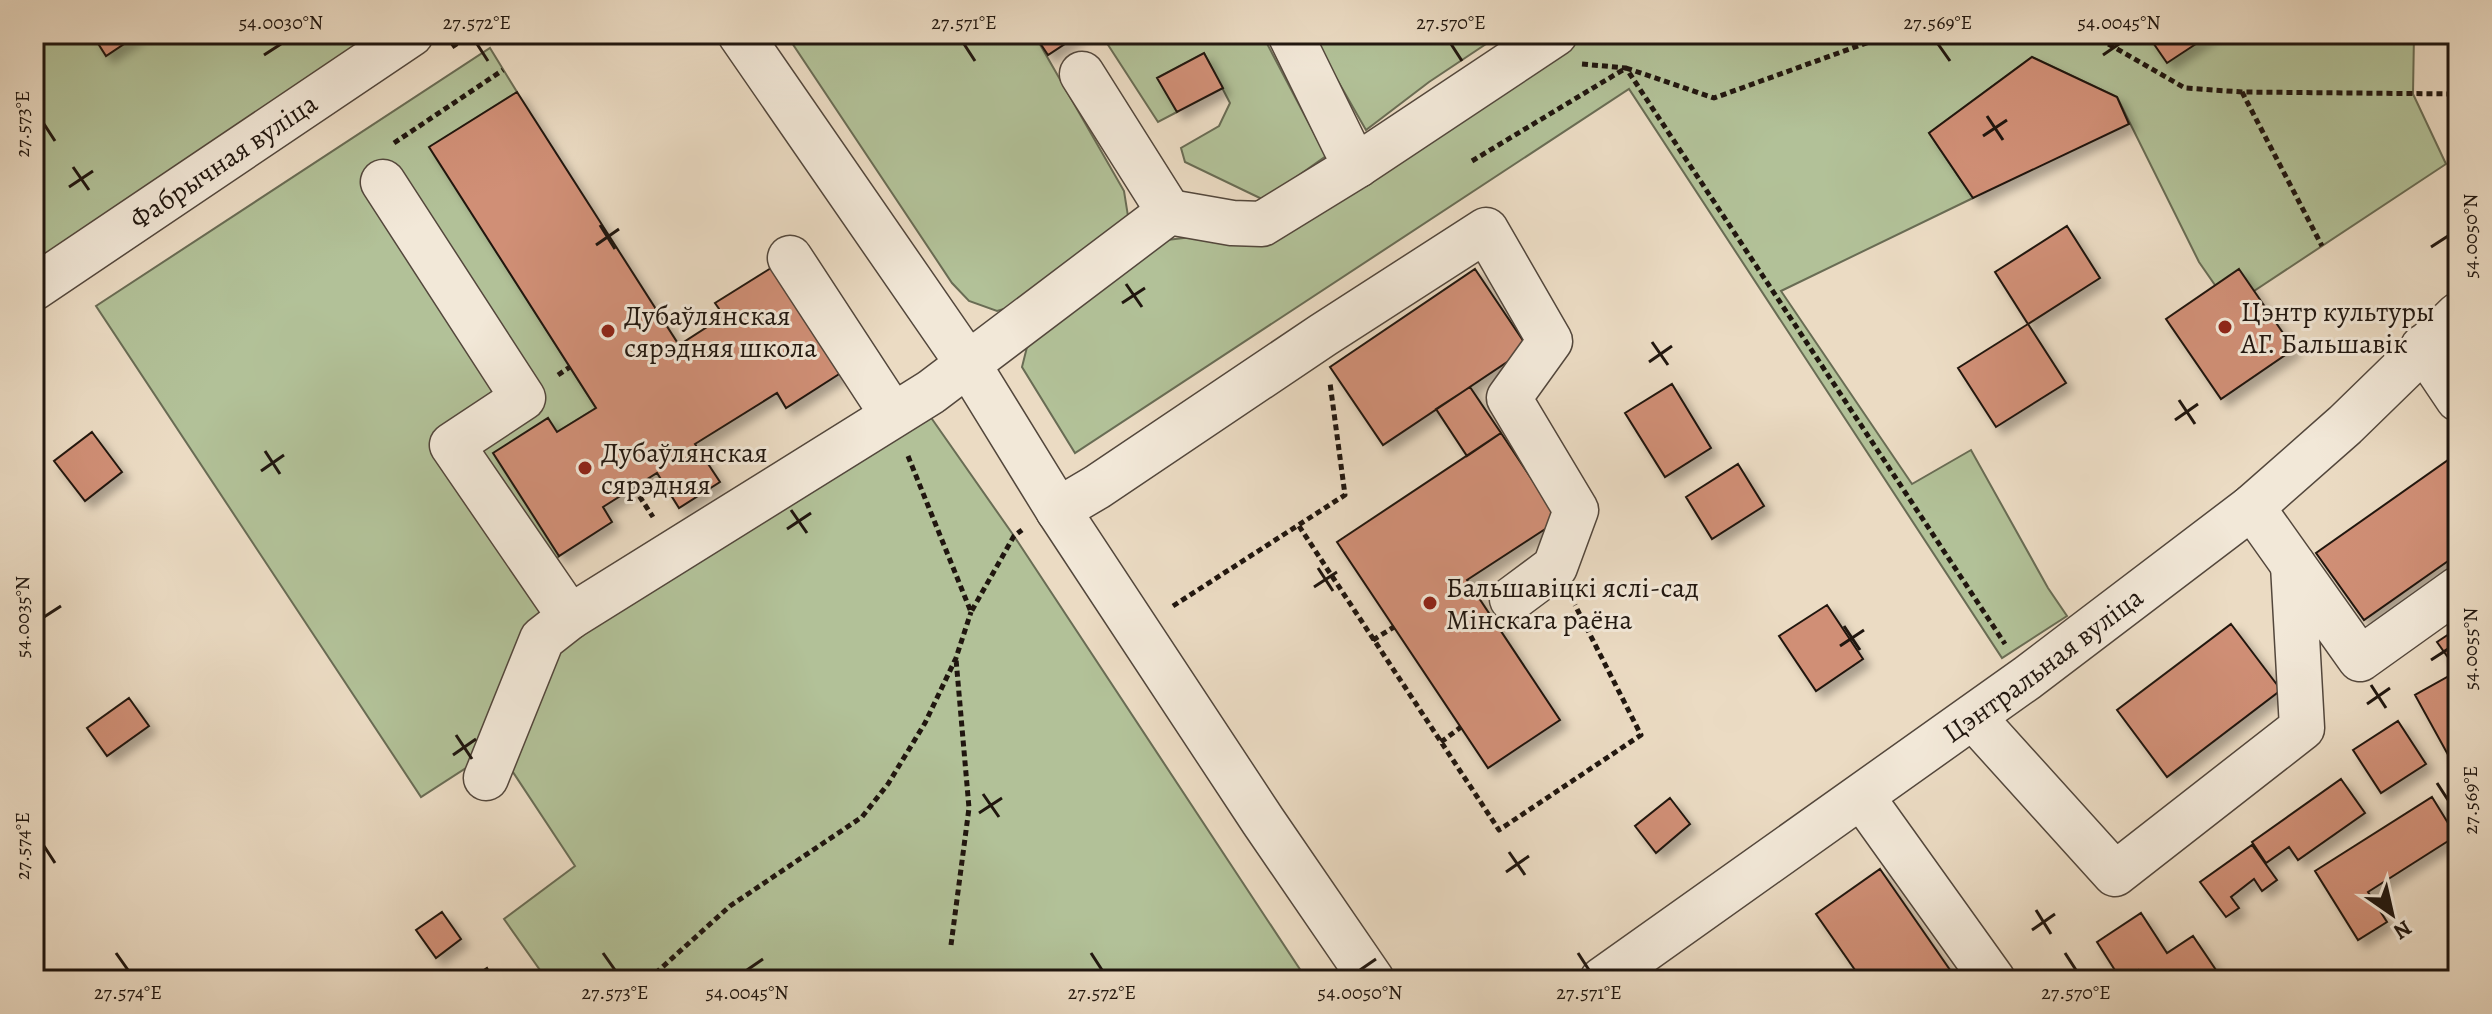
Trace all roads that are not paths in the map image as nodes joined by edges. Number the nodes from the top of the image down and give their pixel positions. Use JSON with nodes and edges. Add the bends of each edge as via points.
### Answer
{"nodes":[{"id":1,"x":411,"y":34,"type":"edge"},
{"id":2,"x":740,"y":34,"type":"edge"},
{"id":3,"x":1290,"y":34,"type":"edge"},
{"id":4,"x":1555,"y":34,"type":"edge"},
{"id":5,"x":1082,"y":74,"type":"dead end"},
{"id":6,"x":1358,"y":165,"type":"junction"},
{"id":7,"x":383,"y":182,"type":"road end"},
{"id":8,"x":1169,"y":212,"type":"junction"},
{"id":9,"x":790,"y":258,"type":"dead end"},
{"id":10,"x":34,"y":288,"type":"edge"},
{"id":11,"x":2458,"y":315,"type":"edge"},
{"id":12,"x":2423,"y":347,"type":"junction"},
{"id":13,"x":968,"y":364,"type":"junction"},
{"id":14,"x":2458,"y":399,"type":"edge"},
{"id":15,"x":892,"y":414,"type":"junction"},
{"id":16,"x":2252,"y":507,"type":"junction"},
{"id":17,"x":1042,"y":519,"type":"junction"},
{"id":18,"x":2293,"y":565,"type":"junction"},
{"id":19,"x":2458,"y":589,"type":"edge"},
{"id":20,"x":1512,"y":599,"type":"dead end"},
{"id":21,"x":570,"y":617,"type":"junction"},
{"id":22,"x":1973,"y":717,"type":"junction"},
{"id":23,"x":486,"y":778,"type":"dead end"},
{"id":24,"x":1862,"y":797,"type":"junction"},
{"id":25,"x":1372,"y":980,"type":"edge"},
{"id":26,"x":1602,"y":980,"type":"edge"},
{"id":27,"x":1993,"y":980,"type":"edge"}],
"edges":[{"from":1,"to":10,"type":"street","name":"Фабрычная вуліца"},
{"from":2,"to":13,"type":"street"},
{"from":3,"to":6,"type":"street"},
{"from":4,"to":6,"type":"street"},
{"from":5,"to":8,"type":"street"},
{"from":6,"to":8,"type":"street","via":[[1262,224]]},
{"from":7,"to":21,"type":"street","via":[[523,398],[452,445]]},
{"from":8,"to":13,"type":"street"},
{"from":9,"to":15,"type":"street"},
{"from":11,"to":12,"type":"street","name":"Цэнтральная вуліца"},
{"from":12,"to":14,"type":"street"},
{"from":12,"to":16,"type":"street","name":"Цэнтральная вуліца"},
{"from":13,"to":15,"type":"street"},
{"from":13,"to":17,"type":"street"},
{"from":15,"to":21,"type":"street"},
{"from":16,"to":18,"type":"street"},
{"from":16,"to":22,"type":"street","name":"Цэнтральная вуліца"},
{"from":17,"to":20,"type":"street","via":[[1486,230],[1550,341],[1509,398],[1576,510],[1555,567]]},
{"from":17,"to":25,"type":"street","via":[[1254,808]]},
{"from":18,"to":19,"type":"street","via":[[2360,659]]},
{"from":18,"to":22,"type":"street","via":[[2302,728],[2115,874]]},
{"from":21,"to":23,"type":"street","via":[[542,639]]},
{"from":22,"to":24,"type":"street","name":"Цэнтральная вуліца"},
{"from":24,"to":26,"type":"street","name":"Цэнтральная вуліца"},
{"from":24,"to":27,"type":"street"}]}
